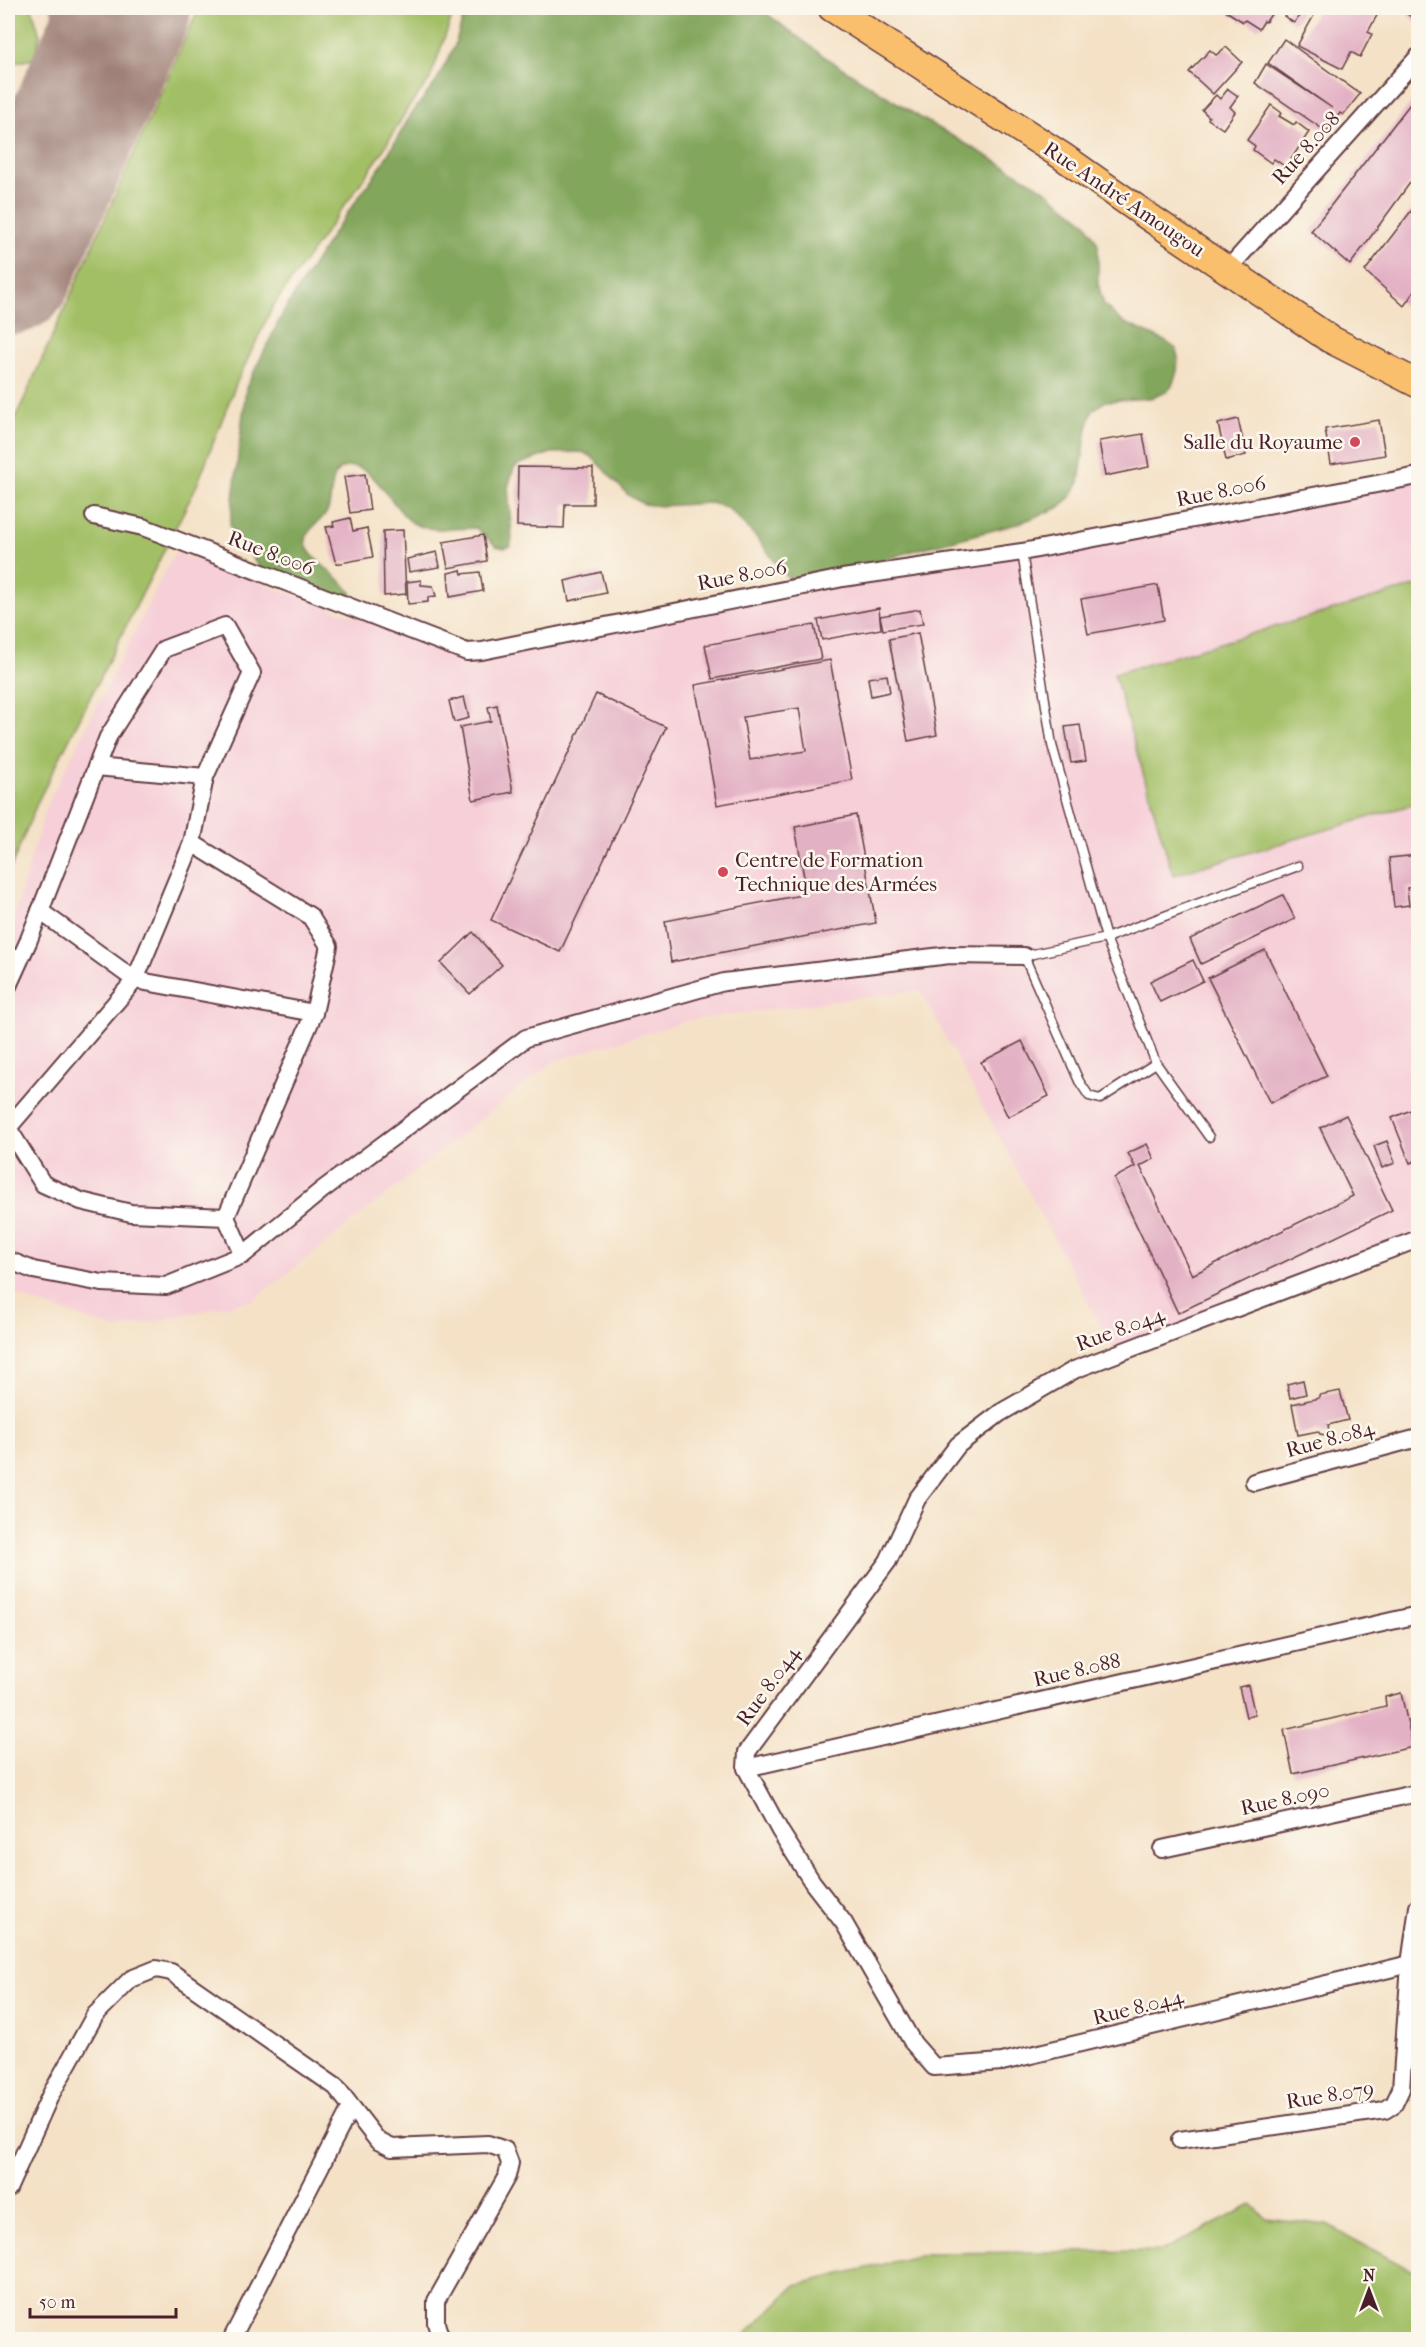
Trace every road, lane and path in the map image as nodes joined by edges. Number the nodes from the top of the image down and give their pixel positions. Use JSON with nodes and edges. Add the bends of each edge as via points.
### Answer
{"nodes":[{"id":1,"x":832,"y":8,"type":"edge"},
{"id":2,"x":1419,"y":57,"type":"edge"},
{"id":3,"x":1228,"y":269,"type":"junction"},
{"id":4,"x":1419,"y":384,"type":"edge"},
{"id":5,"x":1419,"y":476,"type":"edge"},
{"id":6,"x":94,"y":516,"type":"dead end"},
{"id":7,"x":1022,"y":552,"type":"junction"},
{"id":8,"x":96,"y":767,"type":"junction"},
{"id":9,"x":205,"y":777,"type":"junction"},
{"id":10,"x":192,"y":843,"type":"junction"},
{"id":11,"x":1298,"y":866,"type":"dead end"},
{"id":12,"x":40,"y":911,"type":"junction"},
{"id":13,"x":1106,"y":938,"type":"junction"},
{"id":14,"x":1024,"y":956,"type":"junction"},
{"id":15,"x":135,"y":980,"type":"junction"},
{"id":16,"x":8,"y":986,"type":"edge"},
{"id":17,"x":314,"y":1013,"type":"junction"},
{"id":18,"x":1156,"y":1063,"type":"junction"},
{"id":19,"x":8,"y":1128,"type":"edge"},
{"id":20,"x":1209,"y":1137,"type":"dead end"},
{"id":21,"x":226,"y":1217,"type":"junction"},
{"id":22,"x":1419,"y":1239,"type":"edge"},
{"id":23,"x":243,"y":1255,"type":"junction"},
{"id":24,"x":8,"y":1260,"type":"edge"},
{"id":25,"x":1419,"y":1438,"type":"edge"},
{"id":26,"x":1254,"y":1482,"type":"dead end"},
{"id":27,"x":1419,"y":1615,"type":"edge"},
{"id":28,"x":746,"y":1768,"type":"junction"},
{"id":29,"x":1419,"y":1793,"type":"edge"},
{"id":30,"x":1162,"y":1849,"type":"dead end"},
{"id":31,"x":1419,"y":1907,"type":"edge"},
{"id":32,"x":1410,"y":1964,"type":"junction"},
{"id":33,"x":351,"y":2107,"type":"junction"},
{"id":34,"x":1180,"y":2140,"type":"dead end"},
{"id":35,"x":8,"y":2189,"type":"edge"},
{"id":36,"x":231,"y":2340,"type":"edge"},
{"id":37,"x":441,"y":2340,"type":"edge"}],
"edges":[{"from":1,"to":3,"type":"main road","name":"Rue André Amougou"},
{"from":2,"to":3,"type":"street","name":"Rue 8.008"},
{"from":3,"to":4,"type":"main road","name":"Rue André Amougou","via":[[1330,339]]},
{"from":5,"to":7,"type":"street","name":"Rue 8.006"},
{"from":6,"to":7,"type":"street","name":"Rue 8.006","via":[[143,527],[467,652],[843,578]]},
{"from":7,"to":13,"type":"lane","via":[[1052,745]]},
{"from":8,"to":9,"type":"street"},
{"from":8,"to":9,"type":"street","via":[[108,737],[164,649],[225,626],[252,673]]},
{"from":8,"to":12,"type":"street"},
{"from":9,"to":10,"type":"street"},
{"from":10,"to":15,"type":"street"},
{"from":10,"to":17,"type":"street","via":[[310,916],[328,946]]},
{"from":11,"to":13,"type":"lane"},
{"from":12,"to":15,"type":"street"},
{"from":12,"to":16,"type":"street"},
{"from":13,"to":14,"type":"lane"},
{"from":13,"to":18,"type":"lane"},
{"from":14,"to":18,"type":"lane","via":[[1089,1096],[1100,1099]]},
{"from":14,"to":23,"type":"street","via":[[950,955],[724,982],[526,1038],[322,1190]]},
{"from":15,"to":17,"type":"street"},
{"from":15,"to":19,"type":"street"},
{"from":17,"to":21,"type":"street"},
{"from":18,"to":20,"type":"lane"},
{"from":19,"to":21,"type":"street","via":[[43,1184],[81,1201],[131,1213]]},
{"from":21,"to":23,"type":"street"},
{"from":22,"to":28,"type":"street","name":"Rue 8.044","via":[[1074,1370],[1000,1413],[958,1445],[917,1499],[888,1561],[747,1752]]},
{"from":23,"to":24,"type":"street","via":[[166,1286],[102,1283],[33,1270]]},
{"from":25,"to":26,"type":"street","name":"Rue 8.084"},
{"from":27,"to":28,"type":"street","name":"Rue 8.088"},
{"from":28,"to":32,"type":"street","name":"Rue 8.044","via":[[780,1831],[844,1923],[913,2043],[934,2067],[1002,2062]]},
{"from":29,"to":30,"type":"street","name":"Rue 8.090"},
{"from":31,"to":32,"type":"street","name":"Rue 8.079"},
{"from":32,"to":34,"type":"street","name":"Rue 8.079","via":[[1401,2089],[1394,2104],[1385,2110]]},
{"from":33,"to":35,"type":"street","via":[[336,2087],[289,2052],[171,1972],[156,1969],[131,1979],[95,2015],[50,2096]]},
{"from":33,"to":36,"type":"street"},
{"from":33,"to":37,"type":"street","via":[[378,2141],[392,2148],[488,2144],[505,2150],[510,2163],[507,2176],[436,2301]]}]}
